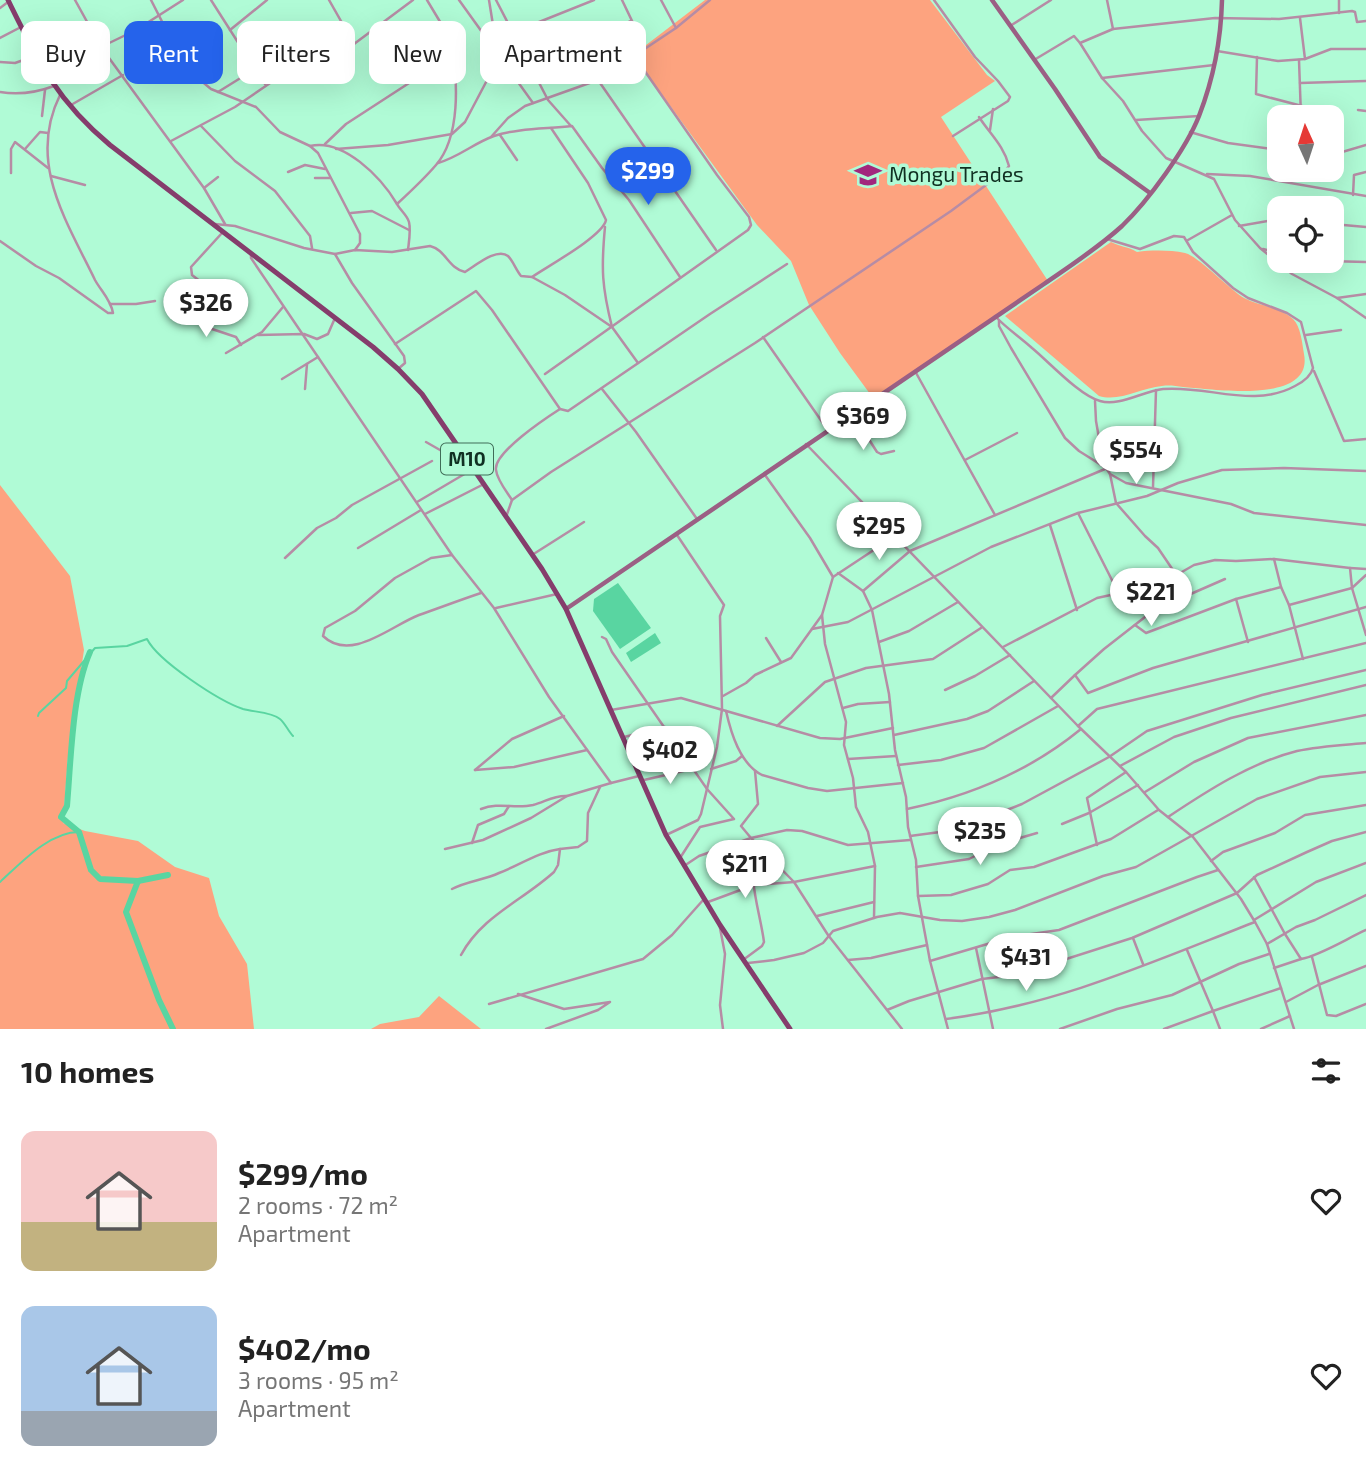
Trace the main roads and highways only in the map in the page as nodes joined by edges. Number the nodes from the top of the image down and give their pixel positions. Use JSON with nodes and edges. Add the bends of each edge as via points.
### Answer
{"nodes":[{"id":1,"x":9,"y":0,"type":"edge"},
{"id":2,"x":992,"y":0,"type":"edge"},
{"id":3,"x":1222,"y":0,"type":"edge"},
{"id":4,"x":1150,"y":192,"type":"junction"},
{"id":5,"x":566,"y":609,"type":"junction"},
{"id":6,"x":790,"y":1029,"type":"edge"}],
"edges":[{"from":1,"to":5,"type":"main road","number":"M10","via":[[36,56],[69,107],[110,145],[398,369],[422,394]]},
{"from":2,"to":4,"type":"main road","via":[[1101,159]]},
{"from":3,"to":4,"type":"main road","via":[[1217,51],[1199,116]]},
{"from":4,"to":5,"type":"main road","via":[[1106,239]]},
{"from":5,"to":6,"type":"main road","number":"M10","via":[[666,835]]}]}
